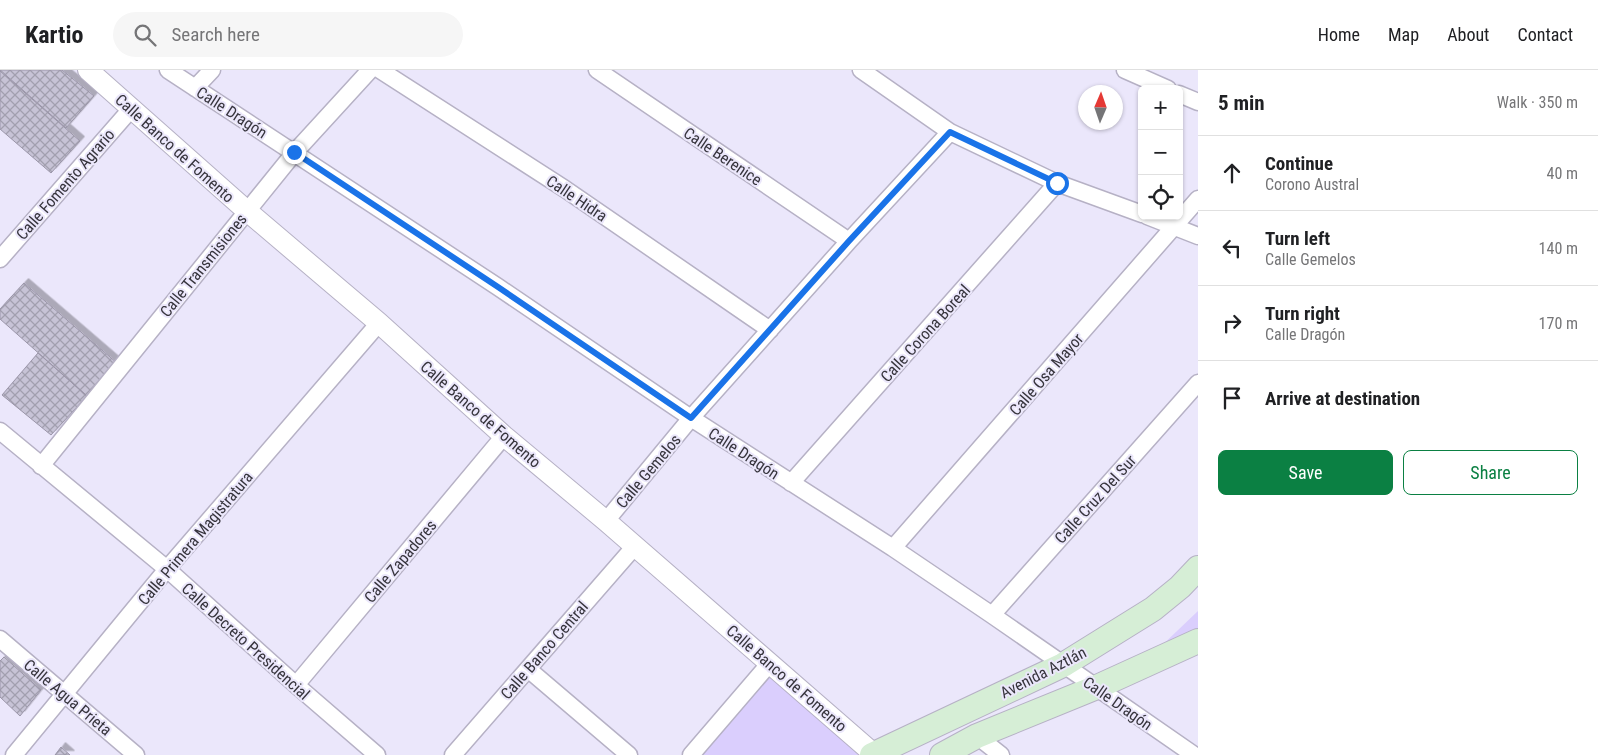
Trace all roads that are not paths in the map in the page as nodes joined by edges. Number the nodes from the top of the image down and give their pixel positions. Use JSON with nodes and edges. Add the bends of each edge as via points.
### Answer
{"nodes":[{"id":1,"x":88,"y":70,"type":"edge"},
{"id":2,"x":168,"y":70,"type":"edge"},
{"id":3,"x":212,"y":70,"type":"edge"},
{"id":4,"x":370,"y":70,"type":"edge"},
{"id":5,"x":380,"y":70,"type":"edge"},
{"id":6,"x":597,"y":70,"type":"edge"},
{"id":7,"x":861,"y":70,"type":"edge"},
{"id":8,"x":1125,"y":70,"type":"edge"},
{"id":9,"x":1148,"y":74,"type":"edge"},
{"id":10,"x":1163,"y":85,"type":"edge"},
{"id":11,"x":195,"y":88,"type":"junction"},
{"id":12,"x":1183,"y":96,"type":"edge"},
{"id":13,"x":1198,"y":102,"type":"edge"},
{"id":14,"x":131,"y":109,"type":"junction"},
{"id":15,"x":950,"y":132,"type":"junction"},
{"id":16,"x":294,"y":152,"type":"junction"},
{"id":17,"x":1057,"y":183,"type":"junction"},
{"id":18,"x":1198,"y":199,"type":"edge"},
{"id":19,"x":247,"y":211,"type":"junction"},
{"id":20,"x":1138,"y":213,"type":"edge"},
{"id":21,"x":1158,"y":220,"type":"edge"},
{"id":22,"x":1174,"y":226,"type":"junction"},
{"id":23,"x":1198,"y":236,"type":"edge"},
{"id":24,"x":849,"y":241,"type":"junction"},
{"id":25,"x":0,"y":259,"type":"edge"},
{"id":26,"x":379,"y":323,"type":"junction"},
{"id":27,"x":770,"y":330,"type":"junction"},
{"id":28,"x":1198,"y":383,"type":"edge"},
{"id":29,"x":691,"y":418,"type":"junction"},
{"id":30,"x":0,"y":431,"type":"edge"},
{"id":31,"x":504,"y":436,"type":"junction"},
{"id":32,"x":41,"y":466,"type":"junction"},
{"id":33,"x":791,"y":483,"type":"junction"},
{"id":34,"x":606,"y":521,"type":"junction"},
{"id":35,"x":635,"y":546,"type":"junction"},
{"id":36,"x":893,"y":548,"type":"junction"},
{"id":37,"x":1198,"y":568,"type":"edge"},
{"id":38,"x":167,"y":570,"type":"junction"},
{"id":39,"x":992,"y":614,"type":"junction"},
{"id":40,"x":0,"y":640,"type":"edge"},
{"id":41,"x":1198,"y":641,"type":"edge"},
{"id":42,"x":770,"y":663,"type":"junction"},
{"id":43,"x":1063,"y":665,"type":"junction"},
{"id":44,"x":528,"y":669,"type":"junction"},
{"id":45,"x":296,"y":685,"type":"junction"},
{"id":46,"x":1097,"y":688,"type":"junction"},
{"id":47,"x":65,"y":694,"type":"junction"},
{"id":48,"x":977,"y":736,"type":"junction"},
{"id":49,"x":14,"y":755,"type":"edge"},
{"id":50,"x":136,"y":755,"type":"edge"},
{"id":51,"x":377,"y":755,"type":"edge"},
{"id":52,"x":453,"y":755,"type":"edge"},
{"id":53,"x":629,"y":755,"type":"edge"},
{"id":54,"x":691,"y":755,"type":"edge"},
{"id":55,"x":873,"y":755,"type":"edge"},
{"id":56,"x":942,"y":755,"type":"edge"},
{"id":57,"x":1001,"y":755,"type":"edge"},
{"id":58,"x":1194,"y":755,"type":"edge"}],
"edges":[{"from":1,"to":14,"type":"street","name":"Calle Banco de Fomento"},
{"from":2,"to":11,"type":"street","name":"Calle Dragón"},
{"from":3,"to":11,"type":"street"},
{"from":4,"to":16,"type":"street","name":"Calle Transmisiones"},
{"from":5,"to":27,"type":"street","name":"Calle Hidra","via":[[565,189]]},
{"from":6,"to":24,"type":"street","name":"Calle Berenice"},
{"from":7,"to":15,"type":"street"},
{"from":8,"to":9,"type":"street"},
{"from":9,"to":10,"type":"street"},
{"from":11,"to":16,"type":"street","name":"Calle Dragón"},
{"from":12,"to":13,"type":"street"},
{"from":14,"to":19,"type":"street","name":"Calle Banco de Fomento"},
{"from":14,"to":25,"type":"street","name":"Calle Fomento Agrario"},
{"from":15,"to":17,"type":"street"},
{"from":15,"to":24,"type":"street","name":"Calle Gemelos"},
{"from":16,"to":19,"type":"street","name":"Calle Transmisiones"},
{"from":16,"to":29,"type":"street","name":"Calle Dragón"},
{"from":17,"to":20,"type":"street"},
{"from":17,"to":33,"type":"street","name":"Calle Corona Boreal"},
{"from":18,"to":22,"type":"street","name":"Calle Osa Mayor"},
{"from":19,"to":26,"type":"street","name":"Calle Banco de Fomento"},
{"from":19,"to":32,"type":"street","name":"Calle Transmisiones"},
{"from":21,"to":22,"type":"street"},
{"from":22,"to":23,"type":"street"},
{"from":22,"to":36,"type":"street","name":"Calle Osa Mayor"},
{"from":24,"to":27,"type":"street","name":"Calle Gemelos"},
{"from":26,"to":31,"type":"street","name":"Calle Banco de Fomento"},
{"from":26,"to":38,"type":"street","name":"Calle Primera Magistratura"},
{"from":27,"to":29,"type":"street","name":"Calle Gemelos"},
{"from":28,"to":39,"type":"street","name":"Calle Cruz Del Sur"},
{"from":29,"to":33,"type":"street","name":"Calle Dragón"},
{"from":29,"to":34,"type":"street","name":"Calle Gemelos"},
{"from":30,"to":32,"type":"street","name":"Calle Decreto Presidencial"},
{"from":31,"to":34,"type":"street","name":"Calle Banco de Fomento"},
{"from":31,"to":45,"type":"street","name":"Calle Zapadores"},
{"from":32,"to":38,"type":"street","name":"Calle Decreto Presidencial"},
{"from":33,"to":36,"type":"street","name":"Calle Dragón"},
{"from":34,"to":35,"type":"street","name":"Calle Banco de Fomento"},
{"from":35,"to":42,"type":"street","name":"Calle Banco de Fomento"},
{"from":35,"to":44,"type":"street","name":"Calle Banco Central"},
{"from":36,"to":39,"type":"street","name":"Calle Dragón"},
{"from":37,"to":43,"type":"main road","name":"Avenida Aztlán","via":[[1153,609]]},
{"from":38,"to":45,"type":"street","name":"Calle Decreto Presidencial"},
{"from":38,"to":47,"type":"street","name":"Calle Primera Magistratura"},
{"from":39,"to":43,"type":"street","name":"Calle Dragón"},
{"from":40,"to":47,"type":"street","name":"Calle Agua Prieta"},
{"from":41,"to":46,"type":"main road","name":"Avenida Aztlán"},
{"from":42,"to":54,"type":"street"},
{"from":42,"to":55,"type":"street","name":"Calle Banco de Fomento"},
{"from":43,"to":46,"type":"street","name":"Calle Dragón"},
{"from":43,"to":55,"type":"main road","name":"Avenida Aztlán"},
{"from":44,"to":52,"type":"street","name":"Calle Banco Central"},
{"from":44,"to":53,"type":"street"},
{"from":45,"to":51,"type":"street","name":"Calle Decreto Presidencial"},
{"from":46,"to":48,"type":"main road","name":"Avenida Aztlán"},
{"from":46,"to":58,"type":"street","name":"Calle Dragón"},
{"from":47,"to":49,"type":"street","name":"Calle Primera Magistratura"},
{"from":47,"to":50,"type":"street","name":"Calle Agua Prieta"},
{"from":48,"to":56,"type":"main road","name":"Avenida Aztlán"},
{"from":48,"to":57,"type":"street"}]}
